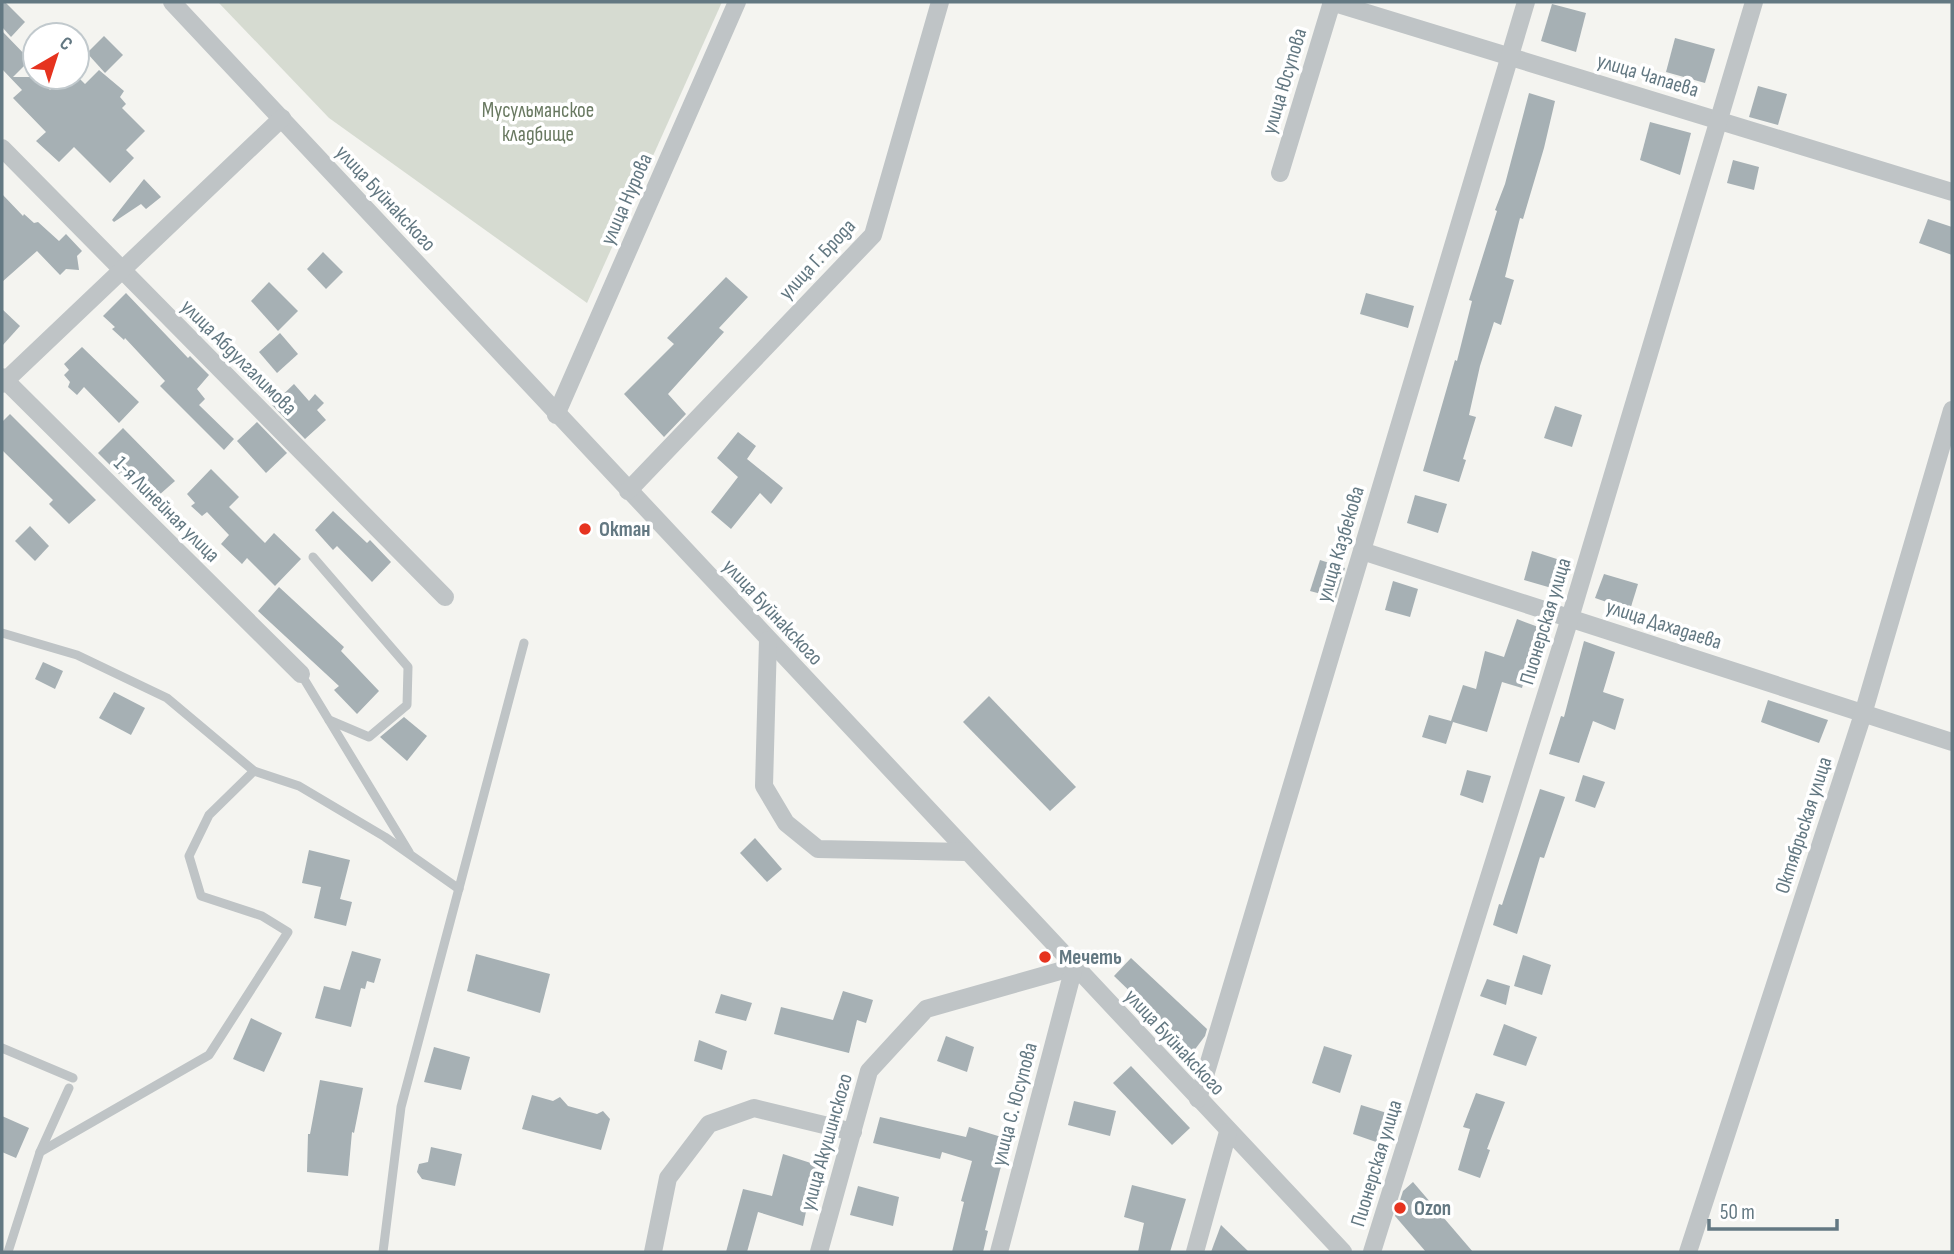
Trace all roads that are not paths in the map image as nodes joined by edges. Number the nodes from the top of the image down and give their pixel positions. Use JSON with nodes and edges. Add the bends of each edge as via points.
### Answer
{"nodes":[{"id":1,"x":172,"y":2,"type":"edge"},
{"id":2,"x":737,"y":2,"type":"edge"},
{"id":3,"x":940,"y":2,"type":"edge"},
{"id":4,"x":1331,"y":2,"type":"edge"},
{"id":5,"x":1526,"y":2,"type":"edge"},
{"id":6,"x":1755,"y":2,"type":"edge"},
{"id":7,"x":1510,"y":56,"type":"junction"},
{"id":8,"x":282,"y":118,"type":"junction"},
{"id":9,"x":1719,"y":121,"type":"junction"},
{"id":10,"x":2,"y":148,"type":"edge"},
{"id":11,"x":1280,"y":173,"type":"dead end"},
{"id":12,"x":1952,"y":192,"type":"edge"},
{"id":13,"x":122,"y":270,"type":"junction"},
{"id":14,"x":3,"y":381,"type":"edge"},
{"id":15,"x":1952,"y":410,"type":"edge"},
{"id":16,"x":556,"y":415,"type":"junction"},
{"id":17,"x":628,"y":491,"type":"junction"},
{"id":18,"x":1362,"y":551,"type":"junction"},
{"id":19,"x":313,"y":557,"type":"dead end"},
{"id":20,"x":445,"y":597,"type":"dead end"},
{"id":21,"x":1570,"y":618,"type":"junction"},
{"id":22,"x":2,"y":633,"type":"edge"},
{"id":23,"x":768,"y":640,"type":"junction"},
{"id":24,"x":524,"y":643,"type":"dead end"},
{"id":25,"x":301,"y":674,"type":"joint"},
{"id":26,"x":1863,"y":714,"type":"junction"},
{"id":27,"x":329,"y":720,"type":"junction"},
{"id":28,"x":1952,"y":742,"type":"edge"},
{"id":29,"x":254,"y":771,"type":"junction"},
{"id":30,"x":966,"y":852,"type":"junction"},
{"id":31,"x":411,"y":855,"type":"junction"},
{"id":32,"x":459,"y":889,"type":"junction"},
{"id":33,"x":1074,"y":967,"type":"junction"},
{"id":34,"x":2,"y":1048,"type":"edge"},
{"id":35,"x":73,"y":1078,"type":"dead end"},
{"id":36,"x":69,"y":1088,"type":"dead end"},
{"id":37,"x":1198,"y":1099,"type":"junction"},
{"id":38,"x":853,"y":1132,"type":"junction"},
{"id":39,"x":1228,"y":1132,"type":"junction"},
{"id":40,"x":40,"y":1152,"type":"junction"},
{"id":41,"x":8,"y":1252,"type":"edge"},
{"id":42,"x":383,"y":1252,"type":"edge"},
{"id":43,"x":653,"y":1252,"type":"edge"},
{"id":44,"x":819,"y":1252,"type":"edge"},
{"id":45,"x":999,"y":1252,"type":"edge"},
{"id":46,"x":1195,"y":1252,"type":"edge"},
{"id":47,"x":1343,"y":1252,"type":"edge"},
{"id":48,"x":1372,"y":1252,"type":"edge"},
{"id":49,"x":1688,"y":1252,"type":"edge"}],
"edges":[{"from":1,"to":8,"type":"street","name":"улица Буйнакского"},
{"from":2,"to":16,"type":"street","name":"улица Нурова"},
{"from":3,"to":17,"type":"street","name":"улица Г. Брода","via":[[873,235]]},
{"from":4,"to":7,"type":"street","name":"улица Чапаева"},
{"from":4,"to":11,"type":"street","name":"улица Юсупова"},
{"from":5,"to":7,"type":"street","name":"улица Казбекова"},
{"from":6,"to":9,"type":"street","name":"Пионерская улица"},
{"from":7,"to":9,"type":"street","name":"улица Чапаева"},
{"from":7,"to":18,"type":"street","name":"улица Казбекова"},
{"from":8,"to":13,"type":"street"},
{"from":8,"to":16,"type":"street","name":"улица Буйнакского"},
{"from":9,"to":12,"type":"street","name":"улица Чапаева"},
{"from":9,"to":21,"type":"street","name":"Пионерская улица"},
{"from":10,"to":13,"type":"street","name":"улица Абдулгалимова"},
{"from":13,"to":14,"type":"street"},
{"from":13,"to":20,"type":"street","name":"улица Абдулгалимова"},
{"from":14,"to":25,"type":"street","name":"1-я Линейная улица"},
{"from":15,"to":26,"type":"street","name":"Октябрьская улица"},
{"from":16,"to":17,"type":"street","name":"улица Буйнакского"},
{"from":17,"to":23,"type":"street","name":"улица Буйнакского"},
{"from":18,"to":21,"type":"street","name":"улица Дахадаева"},
{"from":18,"to":37,"type":"street","name":"улица Казбекова"},
{"from":19,"to":27,"type":"lane","via":[[408,667],[407,705],[369,737]]},
{"from":21,"to":26,"type":"street","name":"улица Дахадаева"},
{"from":21,"to":48,"type":"street","name":"Пионерская улица"},
{"from":22,"to":29,"type":"lane","via":[[77,655],[167,698]]},
{"from":23,"to":30,"type":"street","name":"улица Буйнакского"},
{"from":23,"to":30,"type":"street","via":[[764,786],[786,823],[818,849]]},
{"from":24,"to":32,"type":"lane"},
{"from":25,"to":27,"type":"lane"},
{"from":26,"to":28,"type":"street","name":"улица Дахадаева"},
{"from":26,"to":49,"type":"street","name":"Октябрьская улица"},
{"from":27,"to":31,"type":"lane"},
{"from":29,"to":31,"type":"lane","via":[[299,786]]},
{"from":29,"to":40,"type":"lane","via":[[209,815],[189,856],[201,896],[262,915],[288,932],[209,1055]]},
{"from":30,"to":33,"type":"street","name":"улица Буйнакского"},
{"from":31,"to":32,"type":"lane"},
{"from":32,"to":42,"type":"lane","via":[[401,1107]]},
{"from":33,"to":37,"type":"street","name":"улица Буйнакского"},
{"from":33,"to":38,"type":"street","name":"улица Акушинского","via":[[926,1009],[869,1071]]},
{"from":33,"to":45,"type":"street","name":"улица С. Юсупова"},
{"from":34,"to":35,"type":"lane"},
{"from":36,"to":40,"type":"lane"},
{"from":37,"to":39,"type":"street","name":"улица Буйнакского"},
{"from":38,"to":43,"type":"street","via":[[754,1108],[709,1124],[668,1178]]},
{"from":38,"to":44,"type":"street","name":"улица Акушинского"},
{"from":39,"to":46,"type":"street"},
{"from":39,"to":47,"type":"street","name":"улица Буйнакского"},
{"from":40,"to":41,"type":"lane"}]}
